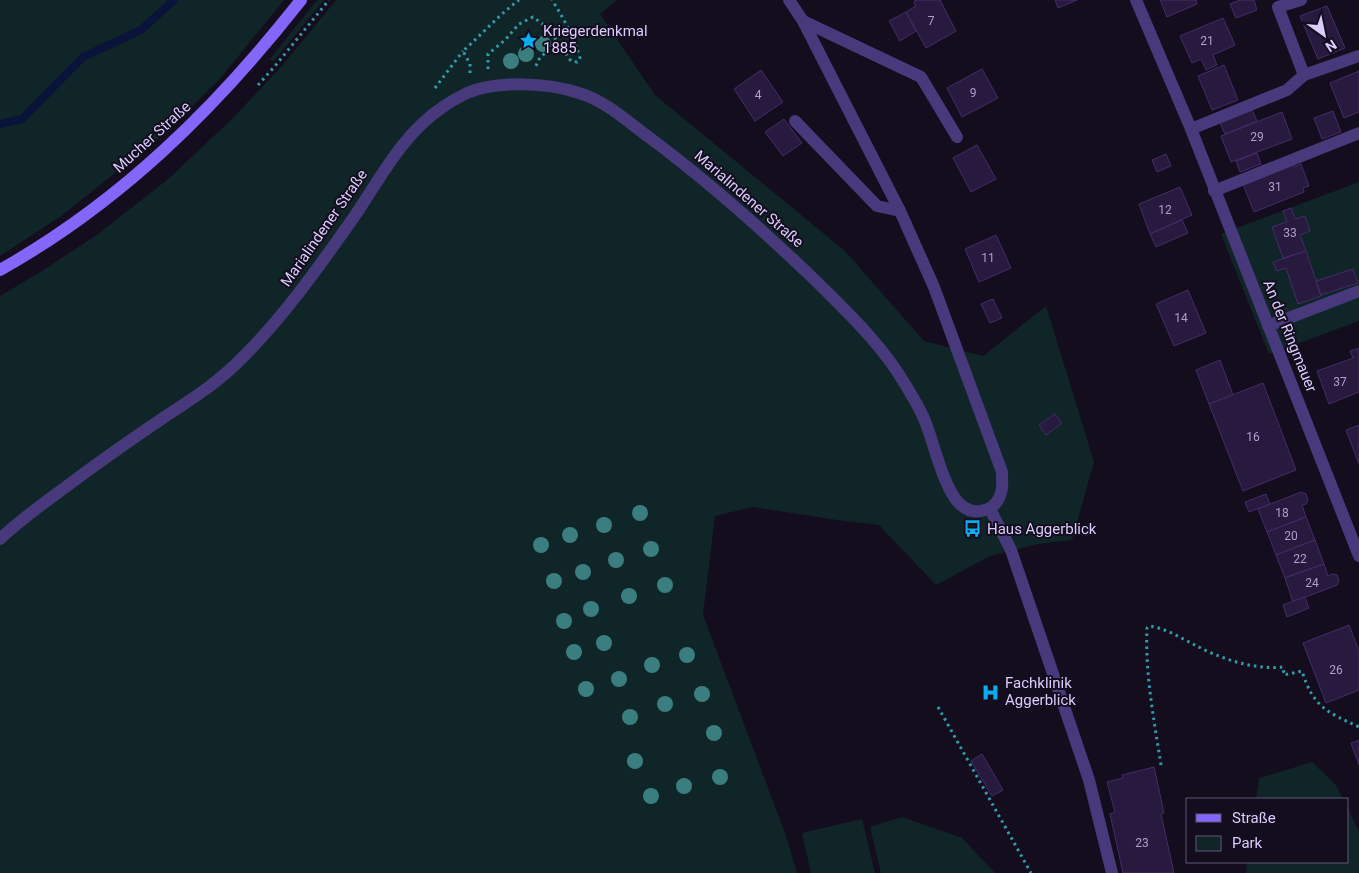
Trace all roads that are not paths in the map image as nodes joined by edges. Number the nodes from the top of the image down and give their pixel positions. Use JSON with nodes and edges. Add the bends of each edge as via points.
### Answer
{"nodes":[{"id":1,"x":301,"y":0,"type":"edge"},
{"id":2,"x":789,"y":0,"type":"edge"},
{"id":3,"x":1136,"y":0,"type":"edge"},
{"id":4,"x":1302,"y":0,"type":"edge"},
{"id":5,"x":803,"y":21,"type":"junction"},
{"id":6,"x":1359,"y":56,"type":"edge"},
{"id":7,"x":1304,"y":75,"type":"junction"},
{"id":8,"x":795,"y":121,"type":"dead end"},
{"id":9,"x":1191,"y":129,"type":"junction"},
{"id":10,"x":1359,"y":134,"type":"edge"},
{"id":11,"x":958,"y":137,"type":"dead end"},
{"id":12,"x":1214,"y":191,"type":"junction"},
{"id":13,"x":900,"y":210,"type":"junction"},
{"id":14,"x":0,"y":270,"type":"edge"},
{"id":15,"x":1359,"y":291,"type":"edge"},
{"id":16,"x":1268,"y":326,"type":"junction"},
{"id":17,"x":990,"y":508,"type":"junction"},
{"id":18,"x":0,"y":539,"type":"edge"},
{"id":19,"x":1359,"y":556,"type":"edge"},
{"id":20,"x":1112,"y":873,"type":"edge"}],
"edges":[{"from":1,"to":14,"type":"main road","name":"Mucher Straße","via":[[203,114],[159,156],[45,244]]},
{"from":2,"to":5,"type":"street"},
{"from":3,"to":9,"type":"street","name":"An der Ringmauer"},
{"from":4,"to":7,"type":"street","via":[[1278,7]]},
{"from":5,"to":11,"type":"street","via":[[921,77]]},
{"from":5,"to":13,"type":"street"},
{"from":6,"to":7,"type":"street"},
{"from":7,"to":9,"type":"street","via":[[1287,90]]},
{"from":8,"to":13,"type":"street","via":[[877,206]]},
{"from":9,"to":12,"type":"street","name":"An der Ringmauer"},
{"from":10,"to":12,"type":"street"},
{"from":12,"to":16,"type":"street","name":"An der Ringmauer"},
{"from":13,"to":17,"type":"street","via":[[934,287],[1002,472],[1002,492]]},
{"from":15,"to":16,"type":"street"},
{"from":16,"to":19,"type":"street","name":"An der Ringmauer"},
{"from":17,"to":18,"type":"street","name":"Marialindener Straße","via":[[972,511],[961,505],[952,494],[923,416],[883,351],[856,320],[793,259],[688,167],[610,108],[581,93],[543,85],[469,85],[431,116],[400,149],[304,286],[245,356],[212,387],[112,453]]},
{"from":17,"to":20,"type":"street","via":[[1011,550],[1089,780]]}]}
